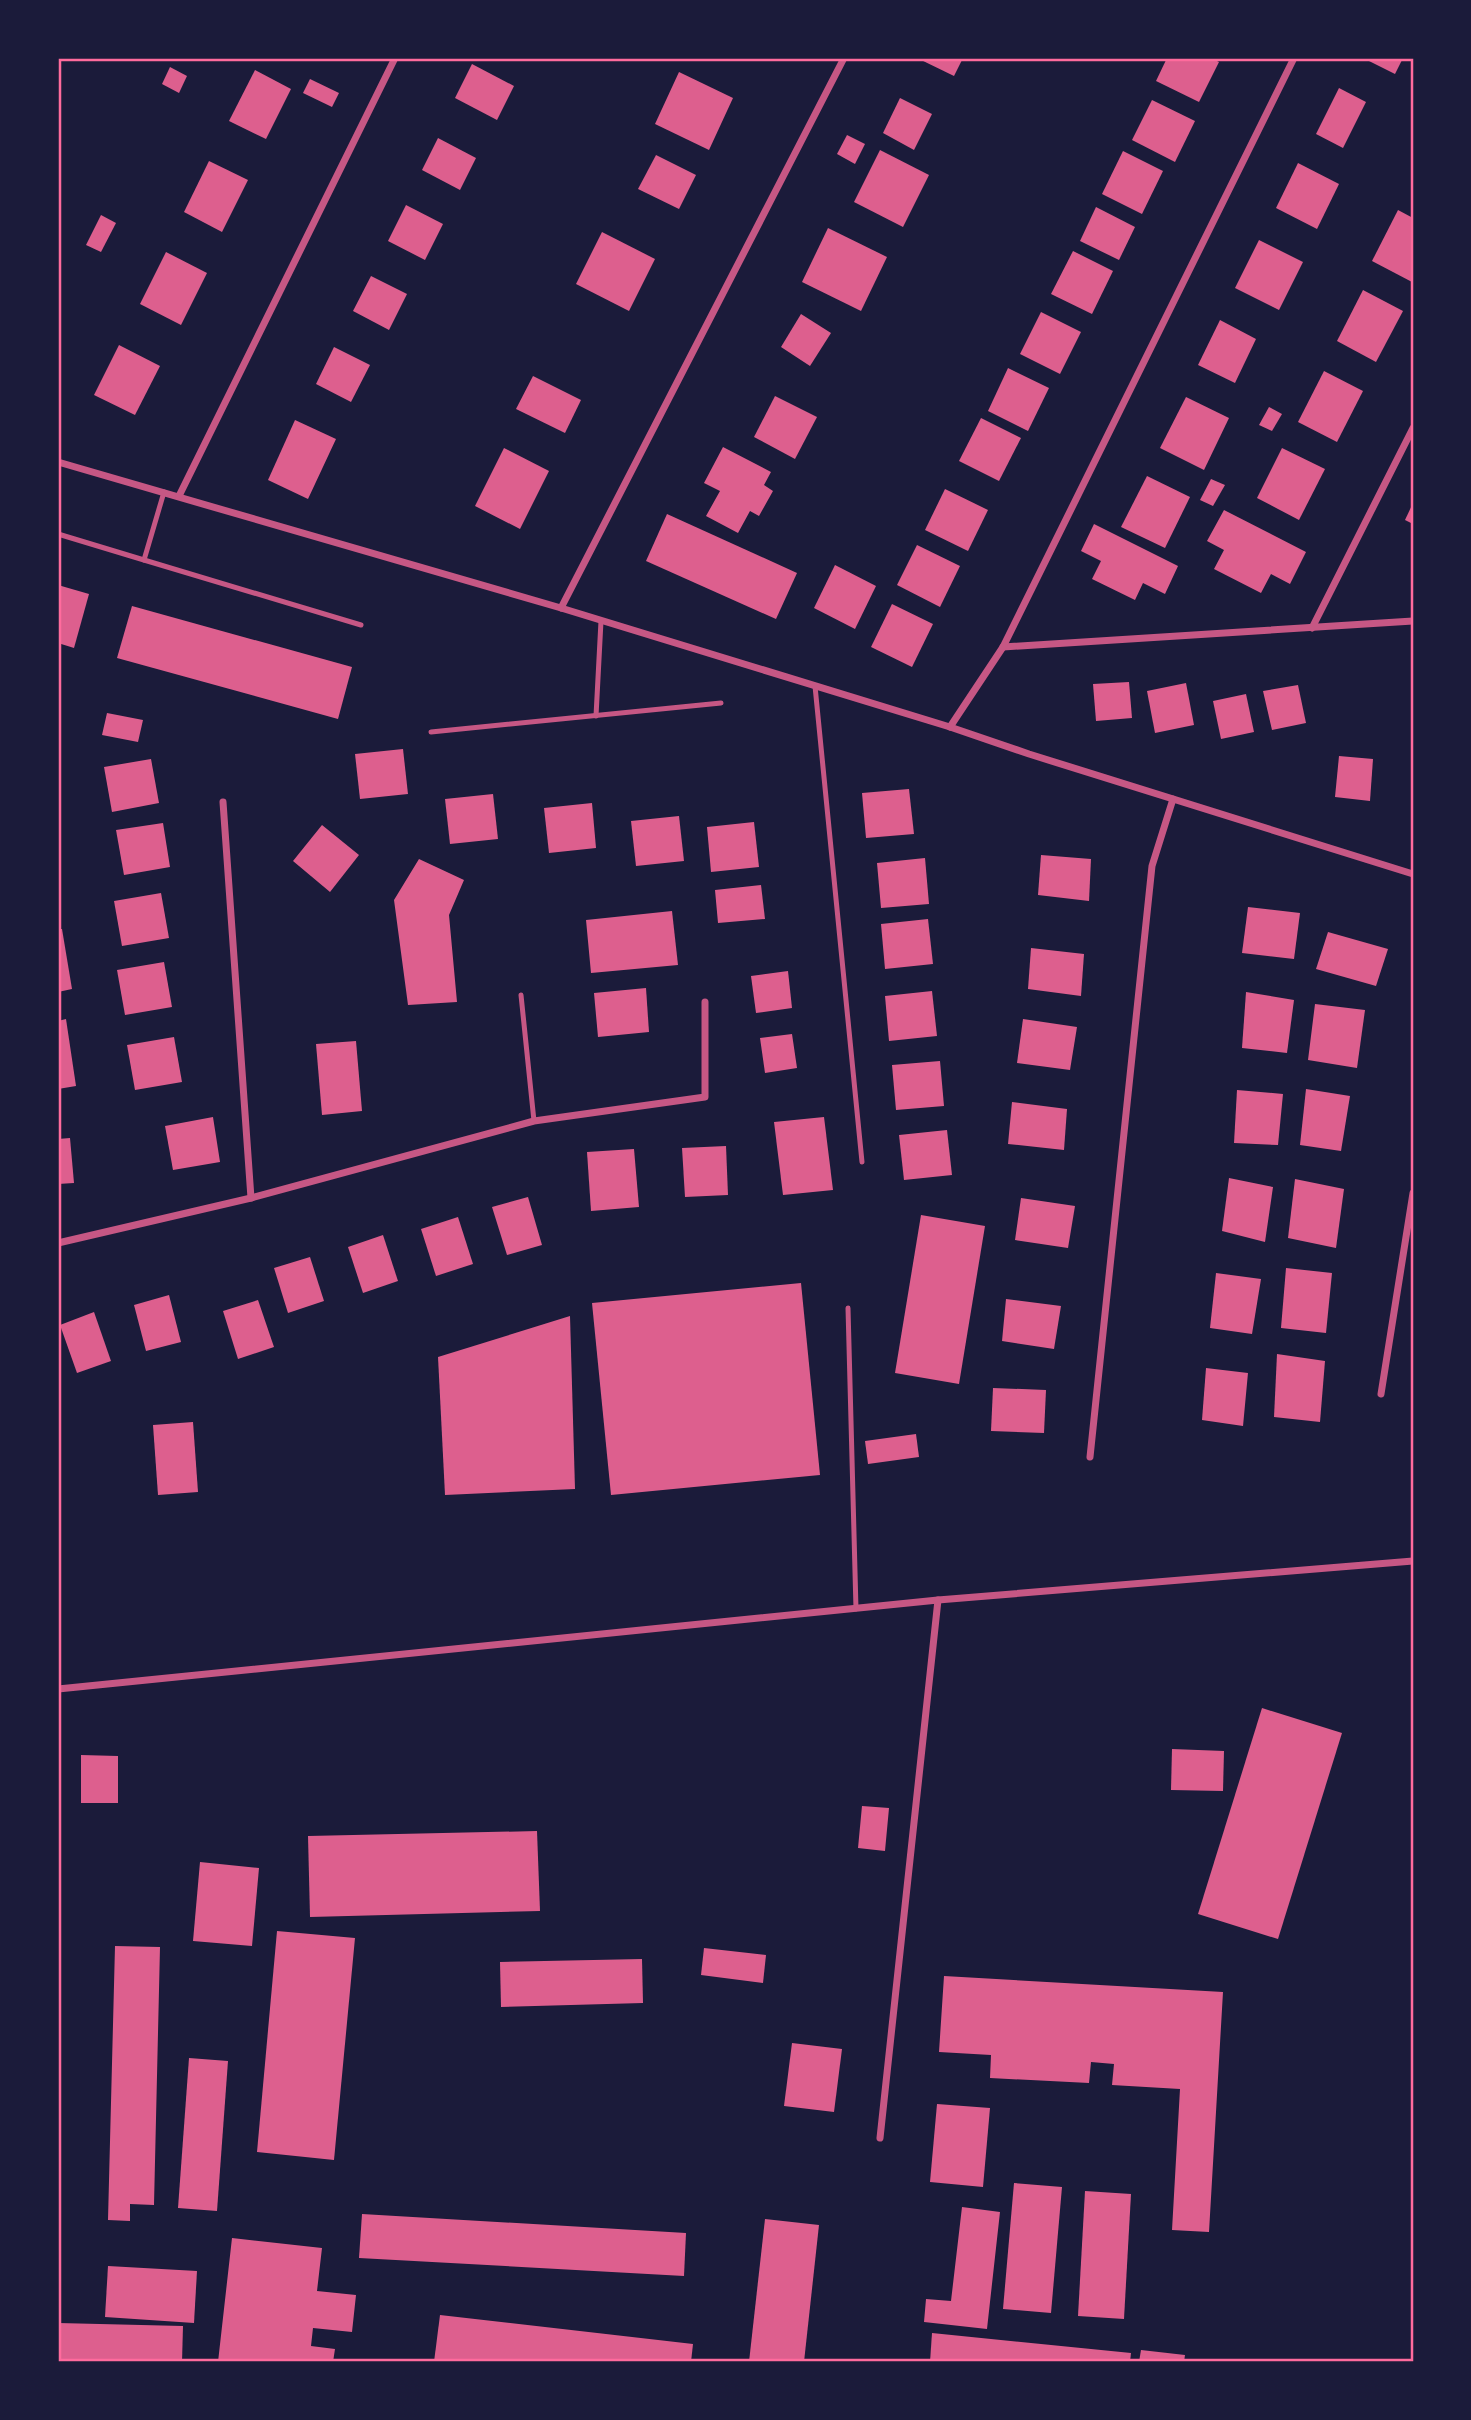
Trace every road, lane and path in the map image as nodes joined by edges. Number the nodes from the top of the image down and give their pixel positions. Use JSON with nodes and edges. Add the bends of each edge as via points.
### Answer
{"nodes":[{"id":1,"x":395,"y":58,"type":"edge"},
{"id":2,"x":844,"y":58,"type":"edge"},
{"id":3,"x":1294,"y":58,"type":"edge"},
{"id":4,"x":1413,"y":428,"type":"edge"},
{"id":5,"x":58,"y":462,"type":"edge"},
{"id":6,"x":164,"y":492,"type":"junction"},
{"id":7,"x":179,"y":496,"type":"junction"},
{"id":8,"x":58,"y":534,"type":"edge"},
{"id":9,"x":144,"y":560,"type":"junction"},
{"id":10,"x":561,"y":608,"type":"junction"},
{"id":11,"x":601,"y":621,"type":"junction"},
{"id":12,"x":1413,"y":621,"type":"edge"},
{"id":13,"x":361,"y":625,"type":"dead end"},
{"id":14,"x":1312,"y":628,"type":"junction"},
{"id":15,"x":1003,"y":647,"type":"junction"},
{"id":16,"x":815,"y":686,"type":"junction"},
{"id":17,"x":721,"y":703,"type":"dead end"},
{"id":18,"x":596,"y":716,"type":"junction"},
{"id":19,"x":950,"y":727,"type":"junction"},
{"id":20,"x":431,"y":732,"type":"dead end"},
{"id":21,"x":1173,"y":799,"type":"junction"},
{"id":22,"x":223,"y":802,"type":"dead end"},
{"id":23,"x":1413,"y":874,"type":"edge"},
{"id":24,"x":521,"y":995,"type":"dead end"},
{"id":25,"x":705,"y":1002,"type":"dead end"},
{"id":26,"x":534,"y":1121,"type":"junction"},
{"id":27,"x":862,"y":1162,"type":"dead end"},
{"id":28,"x":1413,"y":1193,"type":"edge"},
{"id":29,"x":251,"y":1198,"type":"junction"},
{"id":30,"x":58,"y":1243,"type":"edge"},
{"id":31,"x":848,"y":1308,"type":"dead end"},
{"id":32,"x":1381,"y":1394,"type":"dead end"},
{"id":33,"x":1090,"y":1457,"type":"dead end"},
{"id":34,"x":1413,"y":1561,"type":"edge"},
{"id":35,"x":937,"y":1600,"type":"junction"},
{"id":36,"x":856,"y":1608,"type":"junction"},
{"id":37,"x":58,"y":1689,"type":"edge"},
{"id":38,"x":880,"y":2138,"type":"dead end"}],
"edges":[{"from":1,"to":7,"type":"street"},
{"from":2,"to":10,"type":"street"},
{"from":3,"to":15,"type":"street"},
{"from":4,"to":14,"type":"street"},
{"from":5,"to":6,"type":"street"},
{"from":6,"to":7,"type":"street"},
{"from":6,"to":9,"type":"lane"},
{"from":7,"to":10,"type":"street"},
{"from":8,"to":9,"type":"lane"},
{"from":9,"to":13,"type":"lane"},
{"from":10,"to":11,"type":"street"},
{"from":11,"to":16,"type":"street"},
{"from":11,"to":18,"type":"lane"},
{"from":12,"to":14,"type":"street"},
{"from":14,"to":15,"type":"street"},
{"from":15,"to":19,"type":"street"},
{"from":16,"to":19,"type":"street"},
{"from":16,"to":27,"type":"lane"},
{"from":17,"to":18,"type":"lane"},
{"from":18,"to":20,"type":"lane"},
{"from":19,"to":21,"type":"street"},
{"from":21,"to":23,"type":"street"},
{"from":21,"to":33,"type":"street","via":[[1152,866]]},
{"from":22,"to":29,"type":"street"},
{"from":24,"to":26,"type":"lane"},
{"from":25,"to":26,"type":"street","via":[[705,1097]]},
{"from":26,"to":29,"type":"street"},
{"from":28,"to":32,"type":"street"},
{"from":29,"to":30,"type":"street"},
{"from":31,"to":36,"type":"lane"},
{"from":34,"to":35,"type":"street"},
{"from":35,"to":36,"type":"street"},
{"from":35,"to":38,"type":"street"},
{"from":36,"to":37,"type":"street"}]}
